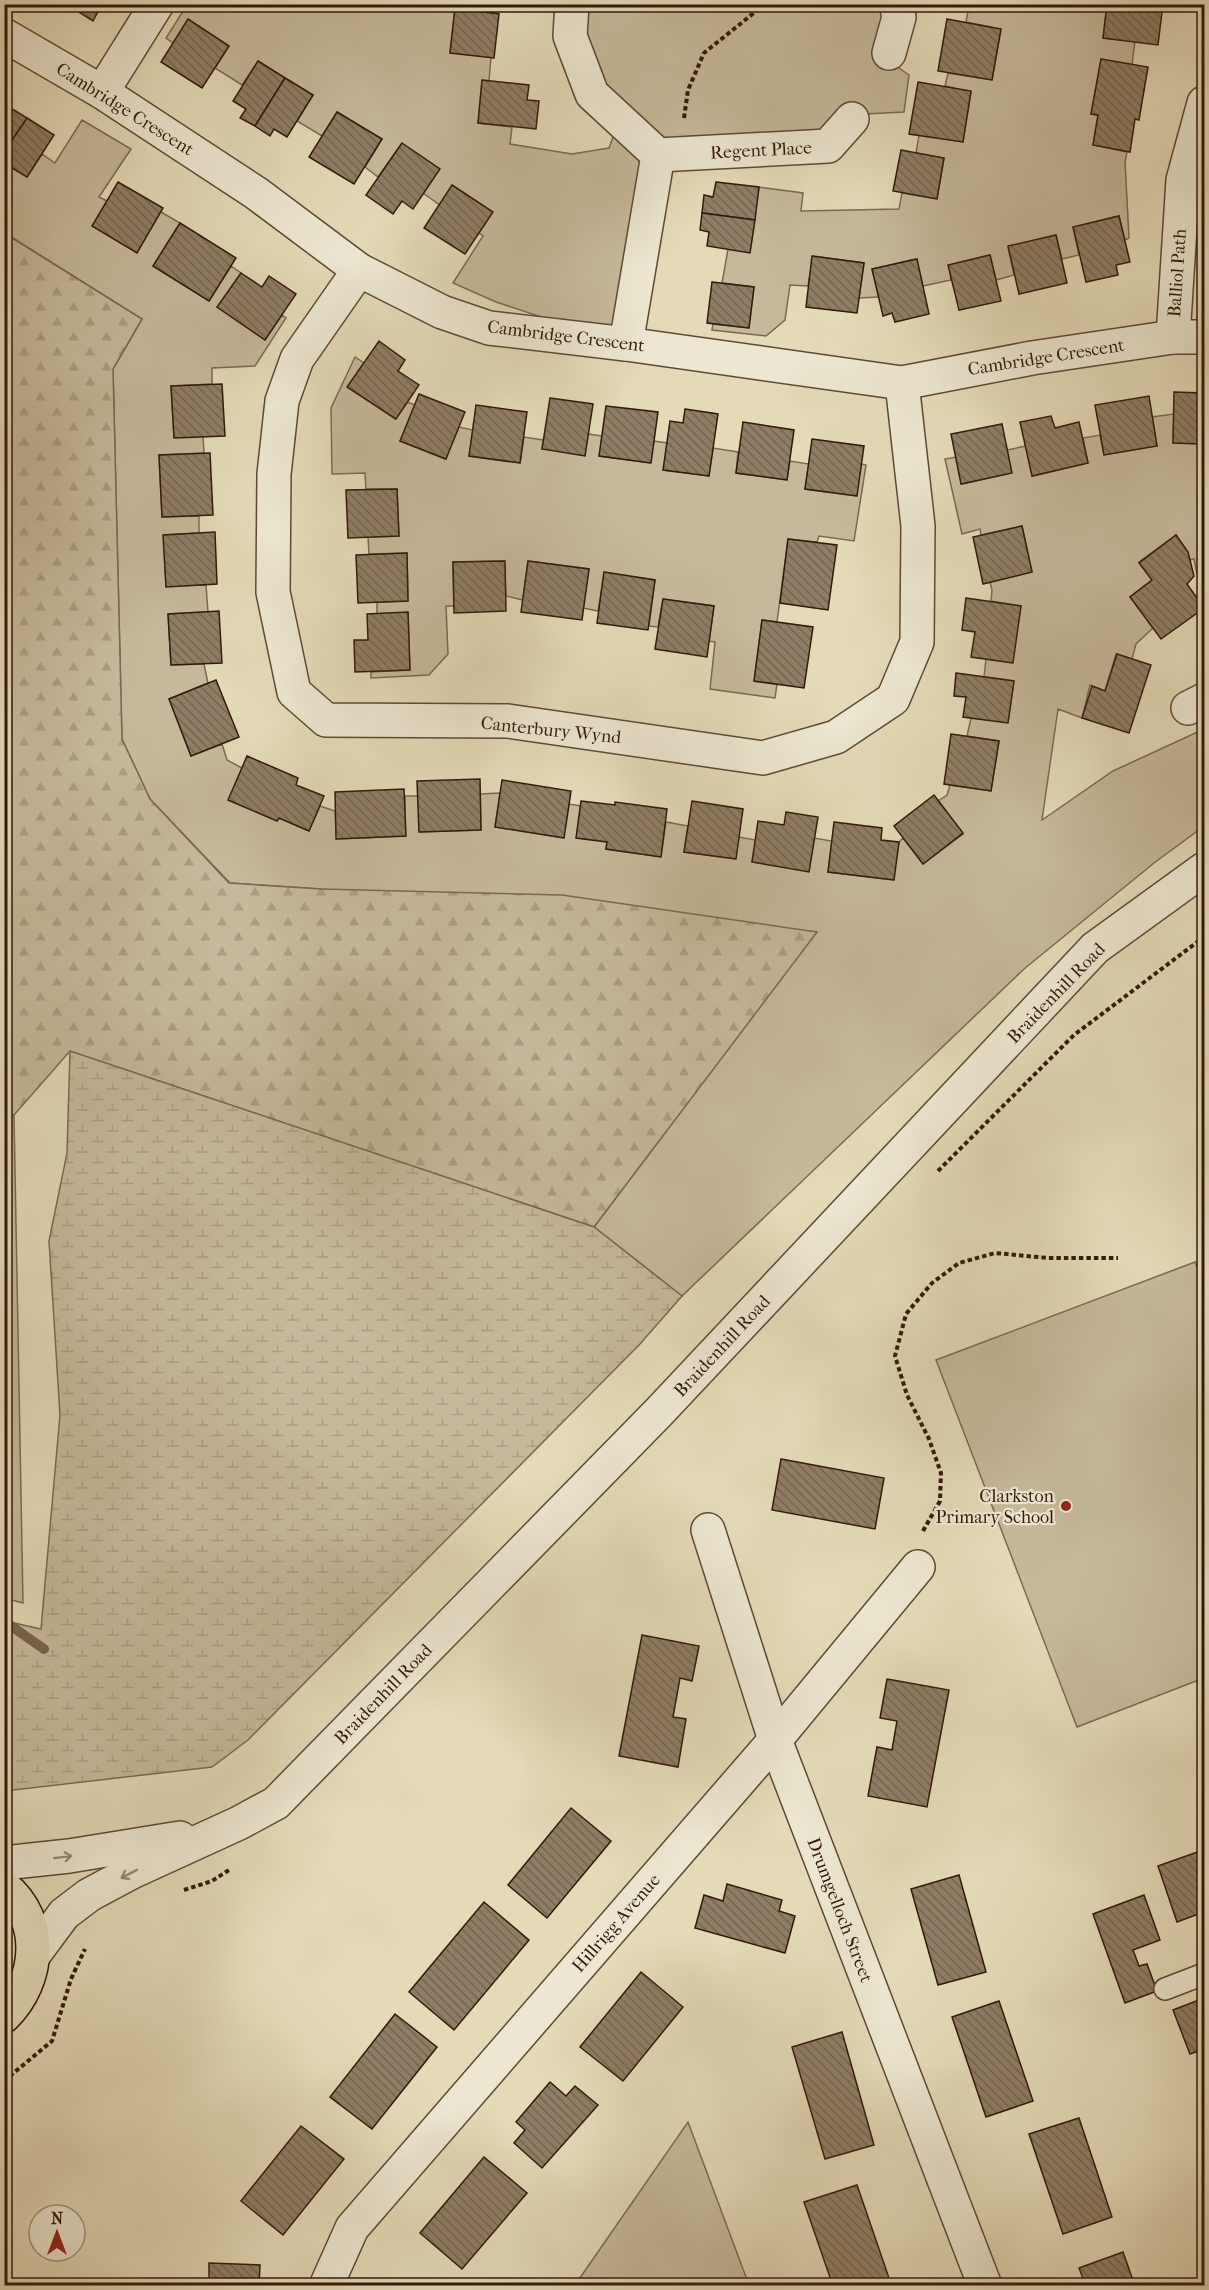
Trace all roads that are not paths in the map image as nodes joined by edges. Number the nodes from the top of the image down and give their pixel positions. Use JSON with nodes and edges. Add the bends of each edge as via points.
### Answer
{"nodes":[{"id":1,"x":157,"y":4,"type":"edge"},
{"id":2,"x":572,"y":4,"type":"edge"},
{"id":3,"x":896,"y":4,"type":"edge"},
{"id":4,"x":4,"y":35,"type":"edge"},
{"id":5,"x":889,"y":52,"type":"dead end"},
{"id":6,"x":102,"y":92,"type":"junction"},
{"id":7,"x":1204,"y":104,"type":"edge"},
{"id":8,"x":852,"y":119,"type":"dead end"},
{"id":9,"x":671,"y":155,"type":"junction"},
{"id":10,"x":358,"y":270,"type":"junction"},
{"id":11,"x":1189,"y":338,"type":"edge"},
{"id":12,"x":626,"y":344,"type":"junction"},
{"id":13,"x":902,"y":383,"type":"junction"},
{"id":14,"x":1204,"y":869,"type":"edge"},
{"id":15,"x":708,"y":1530,"type":"dead end"},
{"id":16,"x":918,"y":1568,"type":"road end"},
{"id":17,"x":775,"y":1740,"type":"junction"},
{"id":18,"x":239,"y":1823,"type":"junction"},
{"id":19,"x":4,"y":1863,"type":"edge"},
{"id":20,"x":4,"y":1887,"type":"edge"},
{"id":21,"x":35,"y":1953,"type":"junction"},
{"id":22,"x":1204,"y":1974,"type":"edge"},
{"id":23,"x":1165,"y":1989,"type":"dead end"},
{"id":24,"x":4,"y":2016,"type":"edge"},
{"id":25,"x":326,"y":2286,"type":"edge"},
{"id":26,"x":985,"y":2286,"type":"edge"}],
"edges":[{"from":1,"to":6,"type":"street"},
{"from":2,"to":9,"type":"street","via":[[570,36],[592,94]]},
{"from":3,"to":5,"type":"street","via":[[898,17]]},
{"from":4,"to":6,"type":"street","name":"Cambridge Crescent"},
{"from":6,"to":10,"type":"street","name":"Cambridge Crescent","via":[[256,194]]},
{"from":7,"to":11,"type":"street","name":"Balliol Path","via":[[1183,180]]},
{"from":8,"to":9,"type":"street","name":"Regent Place","via":[[828,146]]},
{"from":9,"to":12,"type":"street"},
{"from":10,"to":12,"type":"street","name":"Cambridge Crescent","via":[[442,312],[489,328]]},
{"from":10,"to":13,"type":"street","name":"Canterbury Wynd","via":[[297,359],[282,401],[274,474],[273,592],[291,681],[294,692],[326,720],[508,721],[763,758],[836,737],[893,699],[917,642],[918,526]]},
{"from":11,"to":13,"type":"street","name":"Cambridge Crescent","via":[[1032,358]]},
{"from":12,"to":13,"type":"street","name":"Cambridge Crescent"},
{"from":14,"to":18,"type":"street","name":"Braidenhill Road","via":[[1095,948],[634,1438],[276,1803]]},
{"from":15,"to":17,"type":"street","name":"Drumgelloch Street"},
{"from":16,"to":17,"type":"street","name":"Hillrigg Avenue"},
{"from":17,"to":25,"type":"street","name":"Hillrigg Avenue","via":[[352,2228]]},
{"from":17,"to":26,"type":"street","name":"Drumgelloch Street"},
{"from":19,"to":18,"type":"street","name":"Braidenhill Road","one_way":true,"via":[[200,1835]]},
{"from":18,"to":21,"type":"street","name":"Braidenhill Road","one_way":true,"via":[[89,1895],[64,1914]]},
{"from":20,"to":21,"type":"main road","via":[[22,1906],[31,1927]]},
{"from":21,"to":24,"type":"main road","via":[[22,1993]]},
{"from":22,"to":23,"type":"lane"}]}
